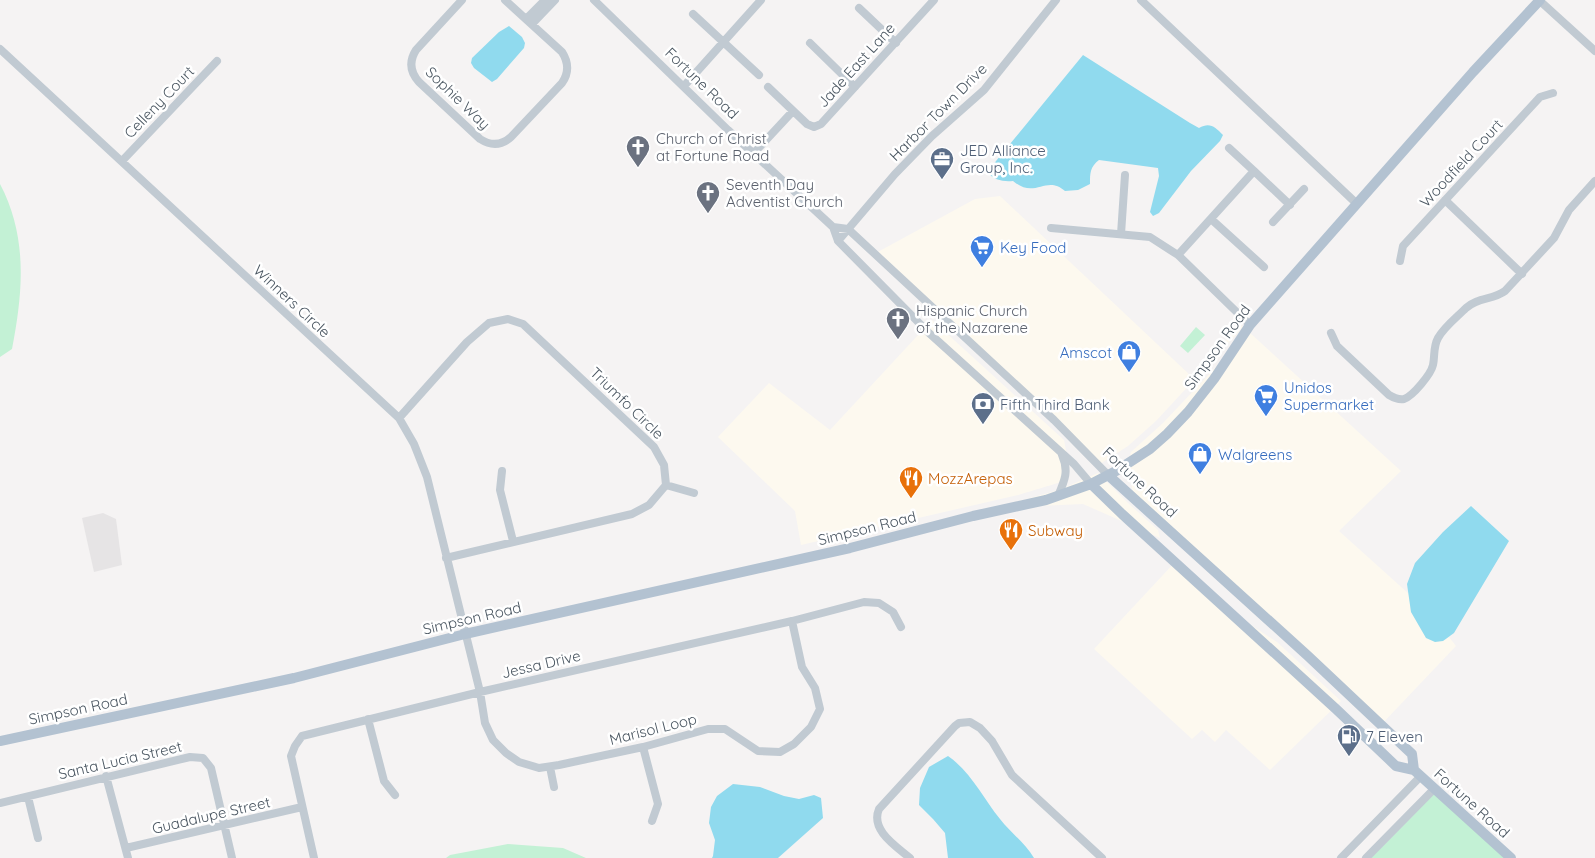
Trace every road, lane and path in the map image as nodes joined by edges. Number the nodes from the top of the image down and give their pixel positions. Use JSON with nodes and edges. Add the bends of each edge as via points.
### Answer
{"nodes":[{"id":1,"x":462,"y":0,"type":"edge"},
{"id":2,"x":505,"y":0,"type":"edge"},
{"id":3,"x":545,"y":0,"type":"edge"},
{"id":4,"x":555,"y":0,"type":"edge"},
{"id":5,"x":594,"y":0,"type":"edge"},
{"id":6,"x":762,"y":0,"type":"edge"},
{"id":7,"x":934,"y":0,"type":"edge"},
{"id":8,"x":1056,"y":0,"type":"edge"},
{"id":9,"x":1141,"y":0,"type":"edge"},
{"id":10,"x":1540,"y":0,"type":"edge"},
{"id":11,"x":859,"y":8,"type":"dead end"},
{"id":12,"x":693,"y":14,"type":"dead end"},
{"id":13,"x":529,"y":22,"type":"junction"},
{"id":14,"x":723,"y":42,"type":"junction"},
{"id":15,"x":896,"y":42,"type":"junction"},
{"id":16,"x":810,"y":44,"type":"dead end"},
{"id":17,"x":0,"y":49,"type":"edge"},
{"id":18,"x":1595,"y":51,"type":"edge"},
{"id":19,"x":217,"y":61,"type":"dead end"},
{"id":20,"x":759,"y":75,"type":"dead end"},
{"id":21,"x":684,"y":86,"type":"junction"},
{"id":22,"x":768,"y":87,"type":"dead end"},
{"id":23,"x":855,"y":87,"type":"junction"},
{"id":24,"x":1553,"y":93,"type":"dead end"},
{"id":25,"x":793,"y":111,"type":"junction"},
{"id":26,"x":1230,"y":148,"type":"dead end"},
{"id":27,"x":754,"y":154,"type":"junction"},
{"id":28,"x":122,"y":161,"type":"junction"},
{"id":29,"x":1254,"y":171,"type":"junction"},
{"id":30,"x":1126,"y":175,"type":"dead end"},
{"id":31,"x":1595,"y":181,"type":"edge"},
{"id":32,"x":1304,"y":189,"type":"dead end"},
{"id":33,"x":1445,"y":200,"type":"junction"},
{"id":34,"x":1356,"y":203,"type":"junction"},
{"id":35,"x":1290,"y":205,"type":"junction"},
{"id":36,"x":1211,"y":218,"type":"junction"},
{"id":37,"x":1273,"y":222,"type":"dead end"},
{"id":38,"x":833,"y":227,"type":"junction"},
{"id":39,"x":1051,"y":228,"type":"dead end"},
{"id":40,"x":848,"y":229,"type":"junction"},
{"id":41,"x":1121,"y":234,"type":"junction"},
{"id":42,"x":838,"y":241,"type":"junction"},
{"id":43,"x":1178,"y":255,"type":"junction"},
{"id":44,"x":1400,"y":261,"type":"dead end"},
{"id":45,"x":1264,"y":267,"type":"dead end"},
{"id":46,"x":1522,"y":274,"type":"junction"},
{"id":47,"x":1250,"y":325,"type":"junction"},
{"id":48,"x":1331,"y":333,"type":"dead end"},
{"id":49,"x":398,"y":418,"type":"junction"},
{"id":50,"x":1060,"y":451,"type":"junction"},
{"id":51,"x":502,"y":471,"type":"dead end"},
{"id":52,"x":1108,"y":475,"type":"junction"},
{"id":53,"x":1091,"y":484,"type":"junction"},
{"id":54,"x":666,"y":485,"type":"junction"},
{"id":55,"x":694,"y":493,"type":"dead end"},
{"id":56,"x":1058,"y":496,"type":"junction"},
{"id":57,"x":513,"y":540,"type":"junction"},
{"id":58,"x":446,"y":558,"type":"junction"},
{"id":59,"x":792,"y":621,"type":"junction"},
{"id":60,"x":901,"y":627,"type":"dead end"},
{"id":61,"x":465,"y":634,"type":"junction"},
{"id":62,"x":480,"y":692,"type":"junction"},
{"id":63,"x":368,"y":720,"type":"junction"},
{"id":64,"x":0,"y":741,"type":"edge"},
{"id":65,"x":643,"y":747,"type":"junction"},
{"id":66,"x":550,"y":766,"type":"junction"},
{"id":67,"x":1417,"y":774,"type":"junction"},
{"id":68,"x":106,"y":776,"type":"junction"},
{"id":69,"x":554,"y":787,"type":"dead end"},
{"id":70,"x":1434,"y":789,"type":"junction"},
{"id":71,"x":395,"y":795,"type":"dead end"},
{"id":72,"x":28,"y":797,"type":"junction"},
{"id":73,"x":0,"y":802,"type":"edge"},
{"id":74,"x":302,"y":807,"type":"junction"},
{"id":75,"x":652,"y":821,"type":"dead end"},
{"id":76,"x":225,"y":826,"type":"junction"},
{"id":77,"x":38,"y":838,"type":"dead end"},
{"id":78,"x":126,"y":848,"type":"junction"},
{"id":79,"x":128,"y":858,"type":"edge"},
{"id":80,"x":232,"y":858,"type":"edge"},
{"id":81,"x":314,"y":858,"type":"edge"},
{"id":82,"x":910,"y":858,"type":"edge"},
{"id":83,"x":1102,"y":858,"type":"edge"},
{"id":84,"x":1341,"y":858,"type":"edge"},
{"id":85,"x":1366,"y":858,"type":"edge"},
{"id":86,"x":1511,"y":858,"type":"edge"}],
"edges":[{"from":1,"to":13,"type":"street","name":"Sophie Way","via":[[416,50],[412,69],[419,82],[488,144],[502,144],[511,138],[565,78],[568,70],[564,56]]},
{"from":2,"to":13,"type":"street","name":"Sophie Way"},
{"from":3,"to":13,"type":"street"},
{"from":4,"to":13,"type":"street"},
{"from":5,"to":21,"type":"street","name":"Fortune Road"},
{"from":6,"to":14,"type":"street"},
{"from":7,"to":15,"type":"street","name":"Jade East Lane"},
{"from":8,"to":40,"type":"street","name":"Harbor Town Drive","via":[[984,90],[932,136]]},
{"from":9,"to":34,"type":"street"},
{"from":10,"to":18,"type":"street"},
{"from":10,"to":34,"type":"main road","name":"Simpson Road"},
{"from":11,"to":15,"type":"street"},
{"from":12,"to":14,"type":"street"},
{"from":14,"to":20,"type":"street"},
{"from":14,"to":21,"type":"street"},
{"from":15,"to":23,"type":"street","name":"Jade East Lane"},
{"from":16,"to":23,"type":"street"},
{"from":17,"to":28,"type":"street","name":"Winners Circle"},
{"from":19,"to":28,"type":"street","name":"Celleny Court"},
{"from":21,"to":27,"type":"street","name":"Fortune Road"},
{"from":22,"to":25,"type":"street","name":"Jade East Lane"},
{"from":23,"to":25,"type":"street","name":"Jade East Lane","via":[[821,124],[814,127]]},
{"from":24,"to":33,"type":"street","name":"Woodfield Court","via":[[1540,97]]},
{"from":25,"to":27,"type":"street"},
{"from":26,"to":29,"type":"street"},
{"from":27,"to":38,"type":"street","name":"Fortune Road"},
{"from":28,"to":49,"type":"street","name":"Winners Circle"},
{"from":29,"to":35,"type":"street"},
{"from":29,"to":36,"type":"street"},
{"from":30,"to":41,"type":"street"},
{"from":31,"to":46,"type":"street","via":[[1569,210],[1554,238]]},
{"from":32,"to":35,"type":"street"},
{"from":33,"to":44,"type":"street","name":"Woodfield Court","via":[[1403,246]]},
{"from":33,"to":46,"type":"street"},
{"from":34,"to":47,"type":"main road","name":"Simpson Road"},
{"from":35,"to":37,"type":"street"},
{"from":36,"to":43,"type":"street"},
{"from":36,"to":45,"type":"street"},
{"from":38,"to":40,"type":"street"},
{"from":38,"to":42,"type":"street","name":"Fortune Road"},
{"from":39,"to":41,"type":"street"},
{"from":40,"to":42,"type":"street","name":"Harbor Town Drive"},
{"from":40,"to":52,"type":"street","name":"Fortune Road","via":[[1054,420]]},
{"from":41,"to":43,"type":"street","via":[[1150,237]]},
{"from":42,"to":50,"type":"street","name":"Fortune Road","via":[[929,333]]},
{"from":43,"to":47,"type":"street"},
{"from":46,"to":48,"type":"street","via":[[1500,294],[1468,306],[1444,330],[1435,344],[1434,364],[1428,376],[1403,399],[1389,395],[1337,346]]},
{"from":47,"to":52,"type":"main road","name":"Simpson Road","via":[[1188,412],[1150,449]]},
{"from":49,"to":54,"type":"street","name":"Triumfo Circle","via":[[467,342],[490,323],[508,318],[523,324],[654,447],[664,465]]},
{"from":49,"to":58,"type":"street","name":"Winners Circle","via":[[414,444],[427,477]]},
{"from":50,"to":53,"type":"street","name":"Fortune Road"},
{"from":50,"to":56,"type":"street","via":[[1067,474]]},
{"from":51,"to":57,"type":"street","via":[[500,490]]},
{"from":52,"to":53,"type":"main road","name":"Simpson Road"},
{"from":52,"to":67,"type":"main road","name":"Fortune Road","via":[[1412,754]]},
{"from":53,"to":56,"type":"main road","name":"Simpson Road"},
{"from":53,"to":67,"type":"main road","name":"Fortune Road","via":[[1396,766]]},
{"from":54,"to":55,"type":"street"},
{"from":54,"to":57,"type":"street","via":[[649,505],[632,514]]},
{"from":56,"to":61,"type":"main road","name":"Simpson Road","via":[[850,548]]},
{"from":57,"to":58,"type":"street"},
{"from":58,"to":61,"type":"street","name":"Winners Circle"},
{"from":59,"to":60,"type":"street","name":"Jessa Drive","via":[[864,602],[879,603],[893,612]]},
{"from":59,"to":62,"type":"street","name":"Jessa Drive"},
{"from":59,"to":65,"type":"street","name":"Marisol Loop","via":[[802,667],[815,688],[820,709],[811,727],[794,744],[780,752],[758,750],[725,729],[708,729]]},
{"from":61,"to":62,"type":"street","name":"Marisol Loop"},
{"from":61,"to":64,"type":"main road","name":"Simpson Road","via":[[294,678]]},
{"from":62,"to":63,"type":"street","name":"Jessa Drive"},
{"from":62,"to":66,"type":"street","name":"Marisol Loop","via":[[485,723],[493,740],[520,762],[539,768]]},
{"from":63,"to":71,"type":"street","via":[[384,781]]},
{"from":63,"to":74,"type":"street","name":"Jessa Drive","via":[[302,736],[294,746],[291,756]]},
{"from":65,"to":66,"type":"street","name":"Marisol Loop"},
{"from":65,"to":75,"type":"street","via":[[658,804]]},
{"from":66,"to":69,"type":"street"},
{"from":67,"to":70,"type":"main road","name":"Fortune Road"},
{"from":67,"to":84,"type":"street"},
{"from":68,"to":72,"type":"street","name":"Santa Lucia Street"},
{"from":68,"to":76,"type":"street","name":"Santa Lucia Street","via":[[190,757],[203,758],[210,768]]},
{"from":68,"to":78,"type":"street"},
{"from":70,"to":85,"type":"street"},
{"from":70,"to":86,"type":"main road","name":"Fortune Road"},
{"from":72,"to":73,"type":"street","name":"Santa Lucia Street"},
{"from":72,"to":77,"type":"street"},
{"from":74,"to":76,"type":"street","name":"Guadalupe Street"},
{"from":74,"to":81,"type":"street","name":"Jessa Drive"},
{"from":76,"to":78,"type":"street","name":"Guadalupe Street"},
{"from":76,"to":80,"type":"street","name":"Santa Lucia Street"},
{"from":78,"to":79,"type":"street"},
{"from":82,"to":83,"type":"street","via":[[879,828],[876,818],[879,809],[955,726],[970,722],[992,741],[1012,776]]}]}
